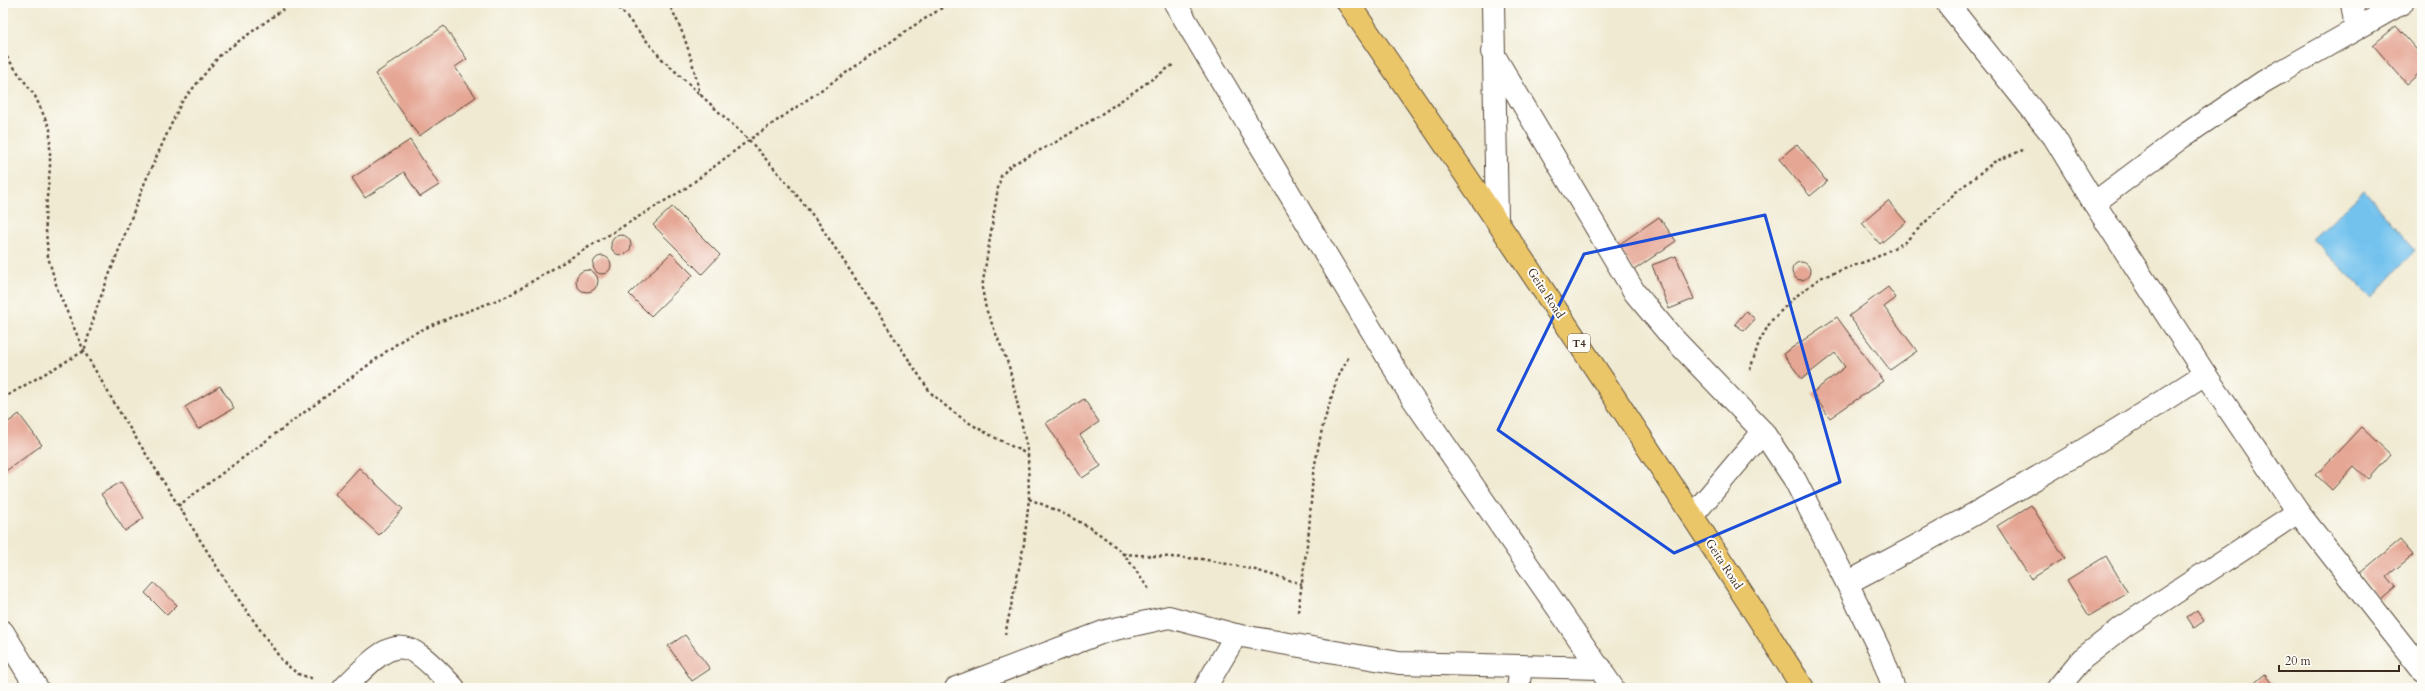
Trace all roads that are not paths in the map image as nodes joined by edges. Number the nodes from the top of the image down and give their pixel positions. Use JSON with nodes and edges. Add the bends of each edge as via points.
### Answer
{"nodes":[{"id":1,"x":1175,"y":3,"type":"edge"},
{"id":2,"x":1348,"y":3,"type":"edge"},
{"id":3,"x":1493,"y":3,"type":"edge"},
{"id":4,"x":1947,"y":3,"type":"edge"},
{"id":5,"x":2352,"y":3,"type":"edge"},
{"id":6,"x":2402,"y":3,"type":"edge"},
{"id":7,"x":2356,"y":29,"type":"junction"},
{"id":8,"x":1492,"y":52,"type":"junction"},
{"id":9,"x":2094,"y":203,"type":"junction"},
{"id":10,"x":1497,"y":219,"type":"junction"},
{"id":11,"x":2205,"y":374,"type":"junction"},
{"id":12,"x":1764,"y":432,"type":"junction"},
{"id":13,"x":2298,"y":512,"type":"junction"},
{"id":14,"x":1693,"y":515,"type":"junction"},
{"id":15,"x":1848,"y":583,"type":"junction"},
{"id":16,"x":3,"y":632,"type":"edge"},
{"id":17,"x":1236,"y":635,"type":"junction"},
{"id":18,"x":1601,"y":668,"type":"junction"},
{"id":19,"x":2422,"y":670,"type":"edge"},
{"id":20,"x":1519,"y":678,"type":"edge"},
{"id":21,"x":346,"y":686,"type":"edge"},
{"id":22,"x":37,"y":688,"type":"edge"},
{"id":23,"x":454,"y":688,"type":"edge"},
{"id":24,"x":956,"y":688,"type":"edge"},
{"id":25,"x":1205,"y":688,"type":"edge"},
{"id":26,"x":1613,"y":688,"type":"edge"},
{"id":27,"x":1803,"y":688,"type":"edge"},
{"id":28,"x":1894,"y":688,"type":"edge"},
{"id":29,"x":2058,"y":688,"type":"edge"}],
"edges":[{"from":1,"to":18,"type":"street","via":[[1411,396]]},
{"from":2,"to":10,"type":"highway","name":"Geita Road","number":"T4"},
{"from":3,"to":8,"type":"street"},
{"from":4,"to":9,"type":"street","via":[[2054,136]]},
{"from":5,"to":7,"type":"street"},
{"from":6,"to":7,"type":"street"},
{"from":7,"to":9,"type":"street","via":[[2263,82],[2182,136]]},
{"from":8,"to":10,"type":"street"},
{"from":8,"to":12,"type":"street","via":[[1635,293],[1676,342]]},
{"from":9,"to":11,"type":"street"},
{"from":10,"to":14,"type":"highway","name":"Geita Road","number":"T4"},
{"from":11,"to":13,"type":"street"},
{"from":11,"to":15,"type":"street","via":[[2096,444],[1915,548]]},
{"from":12,"to":14,"type":"street"},
{"from":12,"to":15,"type":"street","via":[[1795,480]]},
{"from":13,"to":19,"type":"street"},
{"from":13,"to":29,"type":"street","via":[[2123,627],[2082,659]]},
{"from":14,"to":27,"type":"highway","name":"Geita Road","number":"T4"},
{"from":15,"to":28,"type":"street","via":[[1880,651]]},
{"from":16,"to":22,"type":"street"},
{"from":17,"to":20,"type":"street","via":[[1399,663]]},
{"from":17,"to":24,"type":"street","via":[[1169,617],[1106,631]]},
{"from":17,"to":25,"type":"street"},
{"from":18,"to":20,"type":"street"},
{"from":18,"to":26,"type":"street"},
{"from":21,"to":23,"type":"street","via":[[385,650],[399,646],[412,649],[432,664]]}]}
